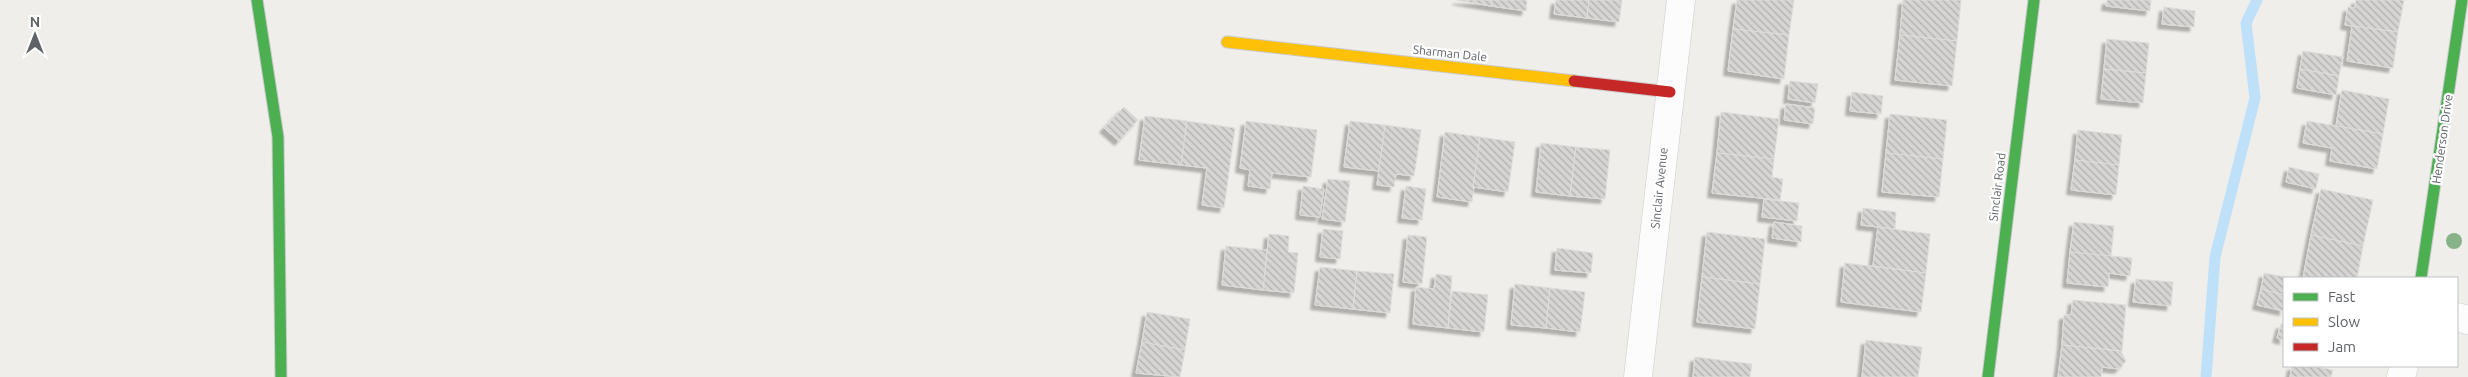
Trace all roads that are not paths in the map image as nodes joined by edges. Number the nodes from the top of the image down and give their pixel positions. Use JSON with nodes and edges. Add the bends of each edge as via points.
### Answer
{"nodes":[{"id":1,"x":257,"y":0,"type":"edge"},
{"id":2,"x":1681,"y":0,"type":"edge"},
{"id":3,"x":2034,"y":0,"type":"edge"},
{"id":4,"x":2462,"y":0,"type":"edge"},
{"id":5,"x":1227,"y":42,"type":"dead end"},
{"id":6,"x":1670,"y":92,"type":"junction"},
{"id":7,"x":2421,"y":277,"type":"edge"},
{"id":8,"x":280,"y":377,"type":"edge"},
{"id":9,"x":1638,"y":377,"type":"edge"},
{"id":10,"x":1988,"y":377,"type":"edge"}],
"edges":[{"from":1,"to":8,"type":"street","via":[[278,137]]},
{"from":2,"to":6,"type":"street","name":"Sinclair Avenue"},
{"from":3,"to":10,"type":"street","name":"Sinclair Road"},
{"from":4,"to":7,"type":"street","name":"Henderson Drive"},
{"from":5,"to":6,"type":"street","name":"Sharman Dale"},
{"from":6,"to":9,"type":"street","name":"Sinclair Avenue"}]}
